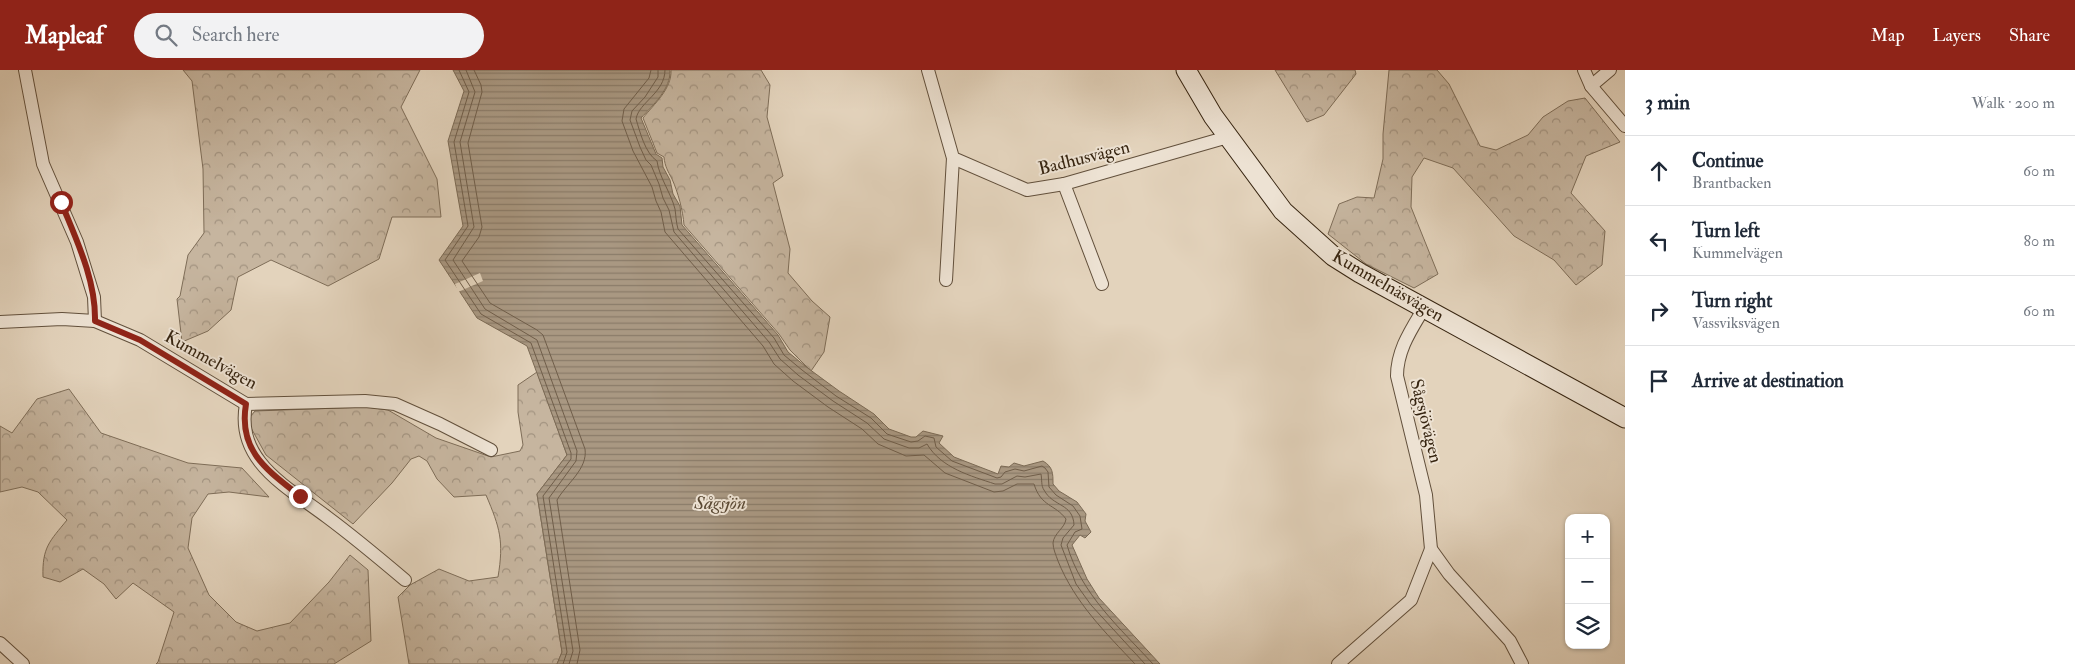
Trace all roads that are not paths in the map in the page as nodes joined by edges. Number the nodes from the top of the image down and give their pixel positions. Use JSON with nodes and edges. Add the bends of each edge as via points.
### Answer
{"nodes":[{"id":1,"x":25,"y":70,"type":"edge"},
{"id":2,"x":928,"y":70,"type":"edge"},
{"id":3,"x":1186,"y":70,"type":"edge"},
{"id":4,"x":1584,"y":70,"type":"edge"},
{"id":5,"x":1610,"y":70,"type":"edge"},
{"id":6,"x":1591,"y":86,"type":"junction"},
{"id":7,"x":1625,"y":126,"type":"edge"},
{"id":8,"x":1228,"y":137,"type":"junction"},
{"id":9,"x":953,"y":158,"type":"junction"},
{"id":10,"x":1064,"y":184,"type":"junction"},
{"id":11,"x":946,"y":280,"type":"dead end"},
{"id":12,"x":1102,"y":284,"type":"dead end"},
{"id":13,"x":1424,"y":308,"type":"junction"},
{"id":14,"x":95,"y":321,"type":"junction"},
{"id":15,"x":0,"y":322,"type":"edge"},
{"id":16,"x":246,"y":404,"type":"junction"},
{"id":17,"x":1625,"y":418,"type":"edge"},
{"id":18,"x":491,"y":450,"type":"dead end"},
{"id":19,"x":1431,"y":548,"type":"junction"},
{"id":20,"x":405,"y":580,"type":"dead end"},
{"id":21,"x":0,"y":643,"type":"edge"},
{"id":22,"x":23,"y":664,"type":"edge"},
{"id":23,"x":1338,"y":664,"type":"edge"},
{"id":24,"x":1522,"y":664,"type":"edge"}],
"edges":[{"from":1,"to":14,"type":"street","via":[[43,164],[77,242],[94,297]]},
{"from":2,"to":9,"type":"street"},
{"from":3,"to":8,"type":"street","name":"Kummelnäsvägen"},
{"from":4,"to":6,"type":"street"},
{"from":5,"to":6,"type":"street"},
{"from":6,"to":7,"type":"street"},
{"from":8,"to":10,"type":"street","name":"Badhusvägen"},
{"from":8,"to":13,"type":"street","name":"Kummelnäsvägen","via":[[1283,211],[1307,234],[1333,256]]},
{"from":9,"to":10,"type":"street","name":"Badhusvägen","via":[[1026,190]]},
{"from":9,"to":11,"type":"street"},
{"from":10,"to":12,"type":"street"},
{"from":13,"to":17,"type":"street","name":"Kummelnäsvägen"},
{"from":13,"to":19,"type":"street","name":"Sågsjövägen","via":[[1401,348],[1397,376],[1426,495]]},
{"from":14,"to":15,"type":"street","name":"Kummelvägen"},
{"from":14,"to":16,"type":"street","name":"Kummelvägen","via":[[140,340]]},
{"from":16,"to":18,"type":"street","name":"Kummelvägen","via":[[365,401],[395,404]]},
{"from":16,"to":20,"type":"street","via":[[243,420],[246,435],[266,470]]},
{"from":19,"to":23,"type":"street","name":"Sågsjövägen","via":[[1411,600]]},
{"from":19,"to":24,"type":"street","name":"Sågsjövägen","via":[[1449,574],[1510,640]]},
{"from":21,"to":22,"type":"street"}]}
